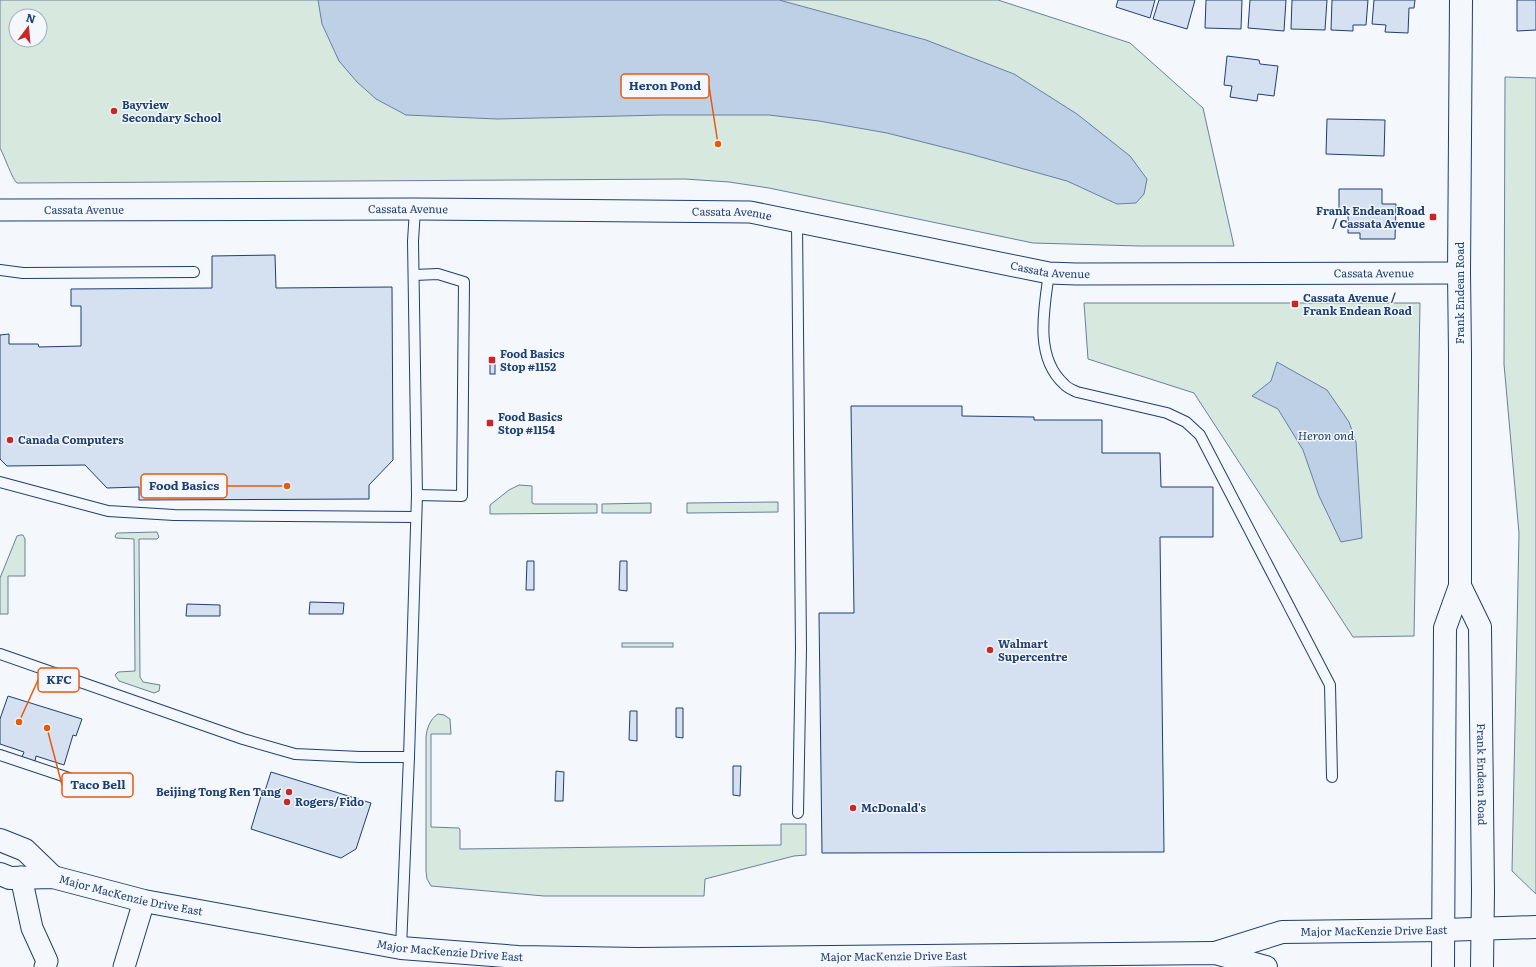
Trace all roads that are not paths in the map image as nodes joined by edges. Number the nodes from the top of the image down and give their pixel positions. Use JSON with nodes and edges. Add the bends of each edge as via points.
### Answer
{"nodes":[{"id":1,"x":1461,"y":0,"type":"edge"},
{"id":2,"x":415,"y":208,"type":"junction"},
{"id":3,"x":0,"y":210,"type":"edge"},
{"id":4,"x":797,"y":222,"type":"junction"},
{"id":5,"x":0,"y":270,"type":"edge"},
{"id":6,"x":194,"y":272,"type":"dead end"},
{"id":7,"x":1049,"y":273,"type":"junction"},
{"id":8,"x":1459,"y":273,"type":"junction"},
{"id":9,"x":414,"y":275,"type":"junction"},
{"id":10,"x":0,"y":482,"type":"edge"},
{"id":11,"x":417,"y":495,"type":"junction"},
{"id":12,"x":416,"y":517,"type":"junction"},
{"id":13,"x":1460,"y":586,"type":"junction"},
{"id":14,"x":0,"y":654,"type":"edge"},
{"id":15,"x":0,"y":755,"type":"edge"},
{"id":16,"x":409,"y":757,"type":"junction"},
{"id":17,"x":1332,"y":777,"type":"dead end"},
{"id":18,"x":99,"y":788,"type":"dead end"},
{"id":19,"x":798,"y":813,"type":"dead end"},
{"id":20,"x":0,"y":840,"type":"edge"},
{"id":21,"x":0,"y":874,"type":"edge"},
{"id":22,"x":21,"y":877,"type":"junction"},
{"id":23,"x":53,"y":877,"type":"junction"},
{"id":24,"x":144,"y":901,"type":"junction"},
{"id":25,"x":1536,"y":928,"type":"edge"},
{"id":26,"x":1482,"y":929,"type":"junction"},
{"id":27,"x":1443,"y":930,"type":"junction"},
{"id":28,"x":401,"y":948,"type":"junction"},
{"id":29,"x":1215,"y":954,"type":"junction"},
{"id":30,"x":45,"y":967,"type":"edge"},
{"id":31,"x":124,"y":967,"type":"edge"},
{"id":32,"x":1266,"y":967,"type":"edge"},
{"id":33,"x":1443,"y":967,"type":"edge"},
{"id":34,"x":1482,"y":967,"type":"edge"}],
"edges":[{"from":1,"to":8,"type":"main road","name":"Frank Endean Road"},
{"from":2,"to":3,"type":"street","name":"Cassata Avenue"},
{"from":2,"to":4,"type":"street","name":"Cassata Avenue","via":[[750,212]]},
{"from":2,"to":9,"type":"lane"},
{"from":4,"to":7,"type":"street","name":"Cassata Avenue"},
{"from":4,"to":19,"type":"lane","via":[[800,650]]},
{"from":5,"to":6,"type":"lane","via":[[23,273]]},
{"from":7,"to":8,"type":"street","name":"Cassata Avenue"},
{"from":7,"to":17,"type":"lane","via":[[1044,307],[1043,345],[1054,372],[1064,385],[1077,392],[1167,413],[1186,422],[1200,435],[1330,685]]},
{"from":8,"to":13,"type":"main road","name":"Frank Endean Road"},
{"from":9,"to":11,"type":"lane"},
{"from":9,"to":11,"type":"lane","via":[[438,274],[464,282],[462,496]]},
{"from":10,"to":12,"type":"lane","via":[[108,511],[174,515]]},
{"from":11,"to":12,"type":"lane"},
{"from":12,"to":16,"type":"lane"},
{"from":13,"to":26,"type":"main road","name":"Frank Endean Road","via":[[1480,627]]},
{"from":13,"to":27,"type":"main road","name":"Frank Endean Road","via":[[1445,628]]},
{"from":14,"to":16,"type":"lane","via":[[243,739],[295,754]]},
{"from":15,"to":18,"type":"lane"},
{"from":16,"to":28,"type":"lane"},
{"from":20,"to":23,"type":"main road","name":"Major MacKenzie Drive East","via":[[25,850]]},
{"from":21,"to":22,"type":"main road","name":"Major MacKenzie Drive East","via":[[10,878]]},
{"from":22,"to":23,"type":"main road","name":"Major MacKenzie Drive East"},
{"from":22,"to":30,"type":"street","via":[[32,928],[47,961]]},
{"from":23,"to":24,"type":"main road","name":"Major MacKenzie Drive East"},
{"from":24,"to":28,"type":"main road","name":"Major MacKenzie Drive East"},
{"from":24,"to":31,"type":"street"},
{"from":25,"to":26,"type":"main road","name":"Major MacKenzie Drive East"},
{"from":26,"to":27,"type":"main road","name":"Major MacKenzie Drive East"},
{"from":26,"to":34,"type":"main road","name":"Frank Endean Road"},
{"from":27,"to":29,"type":"main road","name":"Major MacKenzie Drive East","via":[[1282,932]]},
{"from":27,"to":33,"type":"main road","name":"Frank Endean Road"},
{"from":28,"to":29,"type":"main road","name":"Major MacKenzie Drive East","via":[[518,957],[637,959]]},
{"from":29,"to":32,"type":"main road","name":"Major MacKenzie Drive East"}]}
